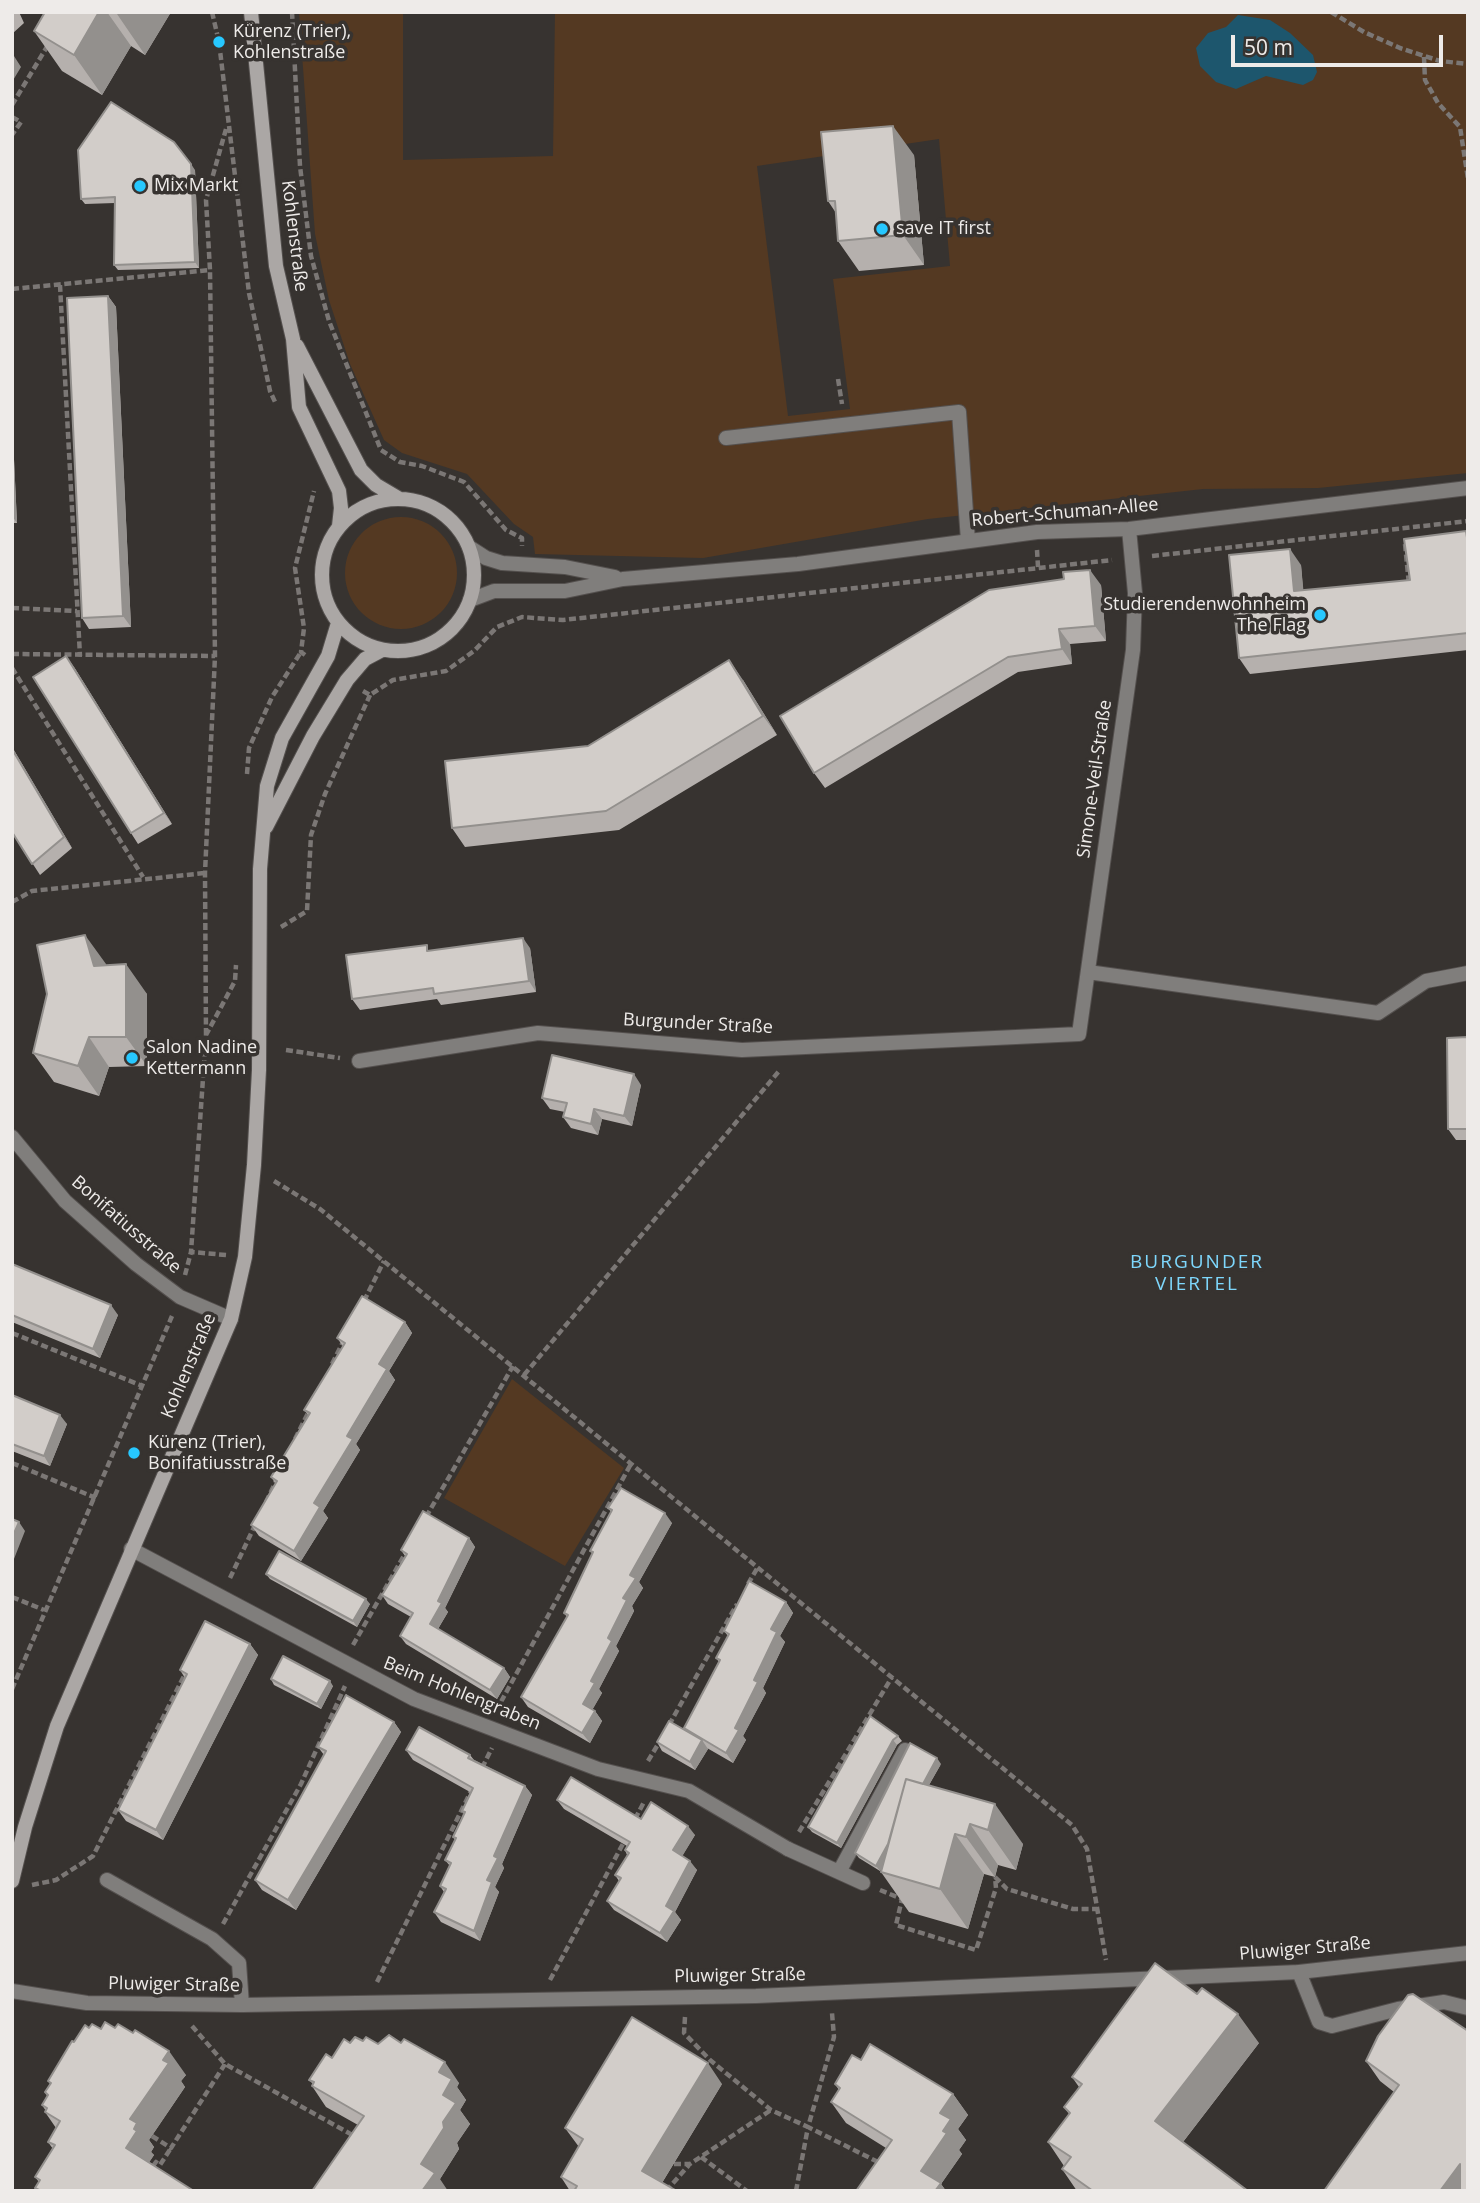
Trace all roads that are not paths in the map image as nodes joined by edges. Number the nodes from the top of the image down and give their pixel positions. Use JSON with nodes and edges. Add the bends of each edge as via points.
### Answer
{"nodes":[{"id":1,"x":251,"y":12,"type":"edge"},
{"id":2,"x":293,"y":339,"type":"junction"},
{"id":3,"x":726,"y":438,"type":"dead end"},
{"id":4,"x":1468,"y":488,"type":"edge"},
{"id":5,"x":399,"y":498,"type":"junction"},
{"id":6,"x":339,"y":526,"type":"junction"},
{"id":7,"x":1129,"y":529,"type":"junction"},
{"id":8,"x":968,"y":541,"type":"junction"},
{"id":9,"x":469,"y":547,"type":"junction"},
{"id":10,"x":623,"y":579,"type":"junction"},
{"id":11,"x":470,"y":600,"type":"junction"},
{"id":12,"x":338,"y":623,"type":"junction"},
{"id":13,"x":382,"y":650,"type":"junction"},
{"id":14,"x":262,"y":835,"type":"junction"},
{"id":15,"x":1088,"y":972,"type":"junction"},
{"id":16,"x":1468,"y":973,"type":"edge"},
{"id":17,"x":1079,"y":1034,"type":"joint"},
{"id":18,"x":359,"y":1061,"type":"road end"},
{"id":19,"x":12,"y":1137,"type":"edge"},
{"id":20,"x":231,"y":1319,"type":"junction"},
{"id":21,"x":131,"y":1549,"type":"junction"},
{"id":22,"x":905,"y":1750,"type":"edge"},
{"id":23,"x":839,"y":1872,"type":"junction"},
{"id":24,"x":107,"y":1880,"type":"dead end"},
{"id":25,"x":863,"y":1883,"type":"road end"},
{"id":26,"x":18,"y":1884,"type":"edge"},
{"id":27,"x":1468,"y":1953,"type":"edge"},
{"id":28,"x":1299,"y":1972,"type":"junction"},
{"id":29,"x":12,"y":1992,"type":"edge"},
{"id":30,"x":242,"y":2005,"type":"junction"},
{"id":31,"x":1468,"y":2008,"type":"edge"}],
"edges":[{"from":1,"to":2,"type":"main road","name":"Kohlenstraße","via":[[276,266]]},
{"from":2,"to":5,"type":"main road","name":"Kohlenstraße","via":[[361,470]]},
{"from":2,"to":6,"type":"main road","name":"Kohlenstraße","via":[[299,407],[341,497]]},
{"from":3,"to":8,"type":"street","via":[[959,412]]},
{"from":4,"to":7,"type":"street","name":"Robert-Schuman-Allee"},
{"from":5,"to":6,"type":"main road","name":"Kohlenstraße","via":[[366,505]]},
{"from":5,"to":9,"type":"main road","name":"Kohlenstraße","via":[[441,512]]},
{"from":6,"to":12,"type":"main road","name":"Kohlenstraße","via":[[327,545],[321,574],[327,603]]},
{"from":7,"to":8,"type":"street","name":"Robert-Schuman-Allee","via":[[1037,532]]},
{"from":7,"to":15,"type":"street","name":"Simone-Veil-Straße","via":[[1135,593],[1133,650]]},
{"from":8,"to":10,"type":"street","name":"Robert-Schuman-Allee","via":[[798,564]]},
{"from":9,"to":10,"type":"street","name":"Robert-Schuman-Allee","via":[[492,560],[565,567]]},
{"from":9,"to":11,"type":"main road","via":[[474,573]]},
{"from":10,"to":11,"type":"street","name":"Robert-Schuman-Allee","via":[[565,591],[494,591]]},
{"from":11,"to":13,"type":"main road","via":[[439,640],[411,650]]},
{"from":12,"to":13,"type":"main road","via":[[354,638]]},
{"from":12,"to":14,"type":"main road","name":"Kohlenstraße","via":[[332,649],[291,719],[272,763]]},
{"from":13,"to":14,"type":"main road","name":"Kohlenstraße","via":[[365,659],[347,680]]},
{"from":14,"to":20,"type":"main road","name":"Kohlenstraße","via":[[260,1070],[254,1166],[245,1257]]},
{"from":15,"to":16,"type":"street","via":[[1378,1013],[1426,981]]},
{"from":15,"to":17,"type":"street","name":"Simone-Veil-Straße"},
{"from":17,"to":18,"type":"street","name":"Burgunder Straße","via":[[743,1049],[538,1032]]},
{"from":19,"to":20,"type":"street","name":"Bonifatiusstraße","via":[[65,1201],[180,1297]]},
{"from":20,"to":21,"type":"main road","name":"Kohlenstraße"},
{"from":21,"to":23,"type":"street","name":"Beim Hohlengraben","via":[[414,1699],[598,1769],[689,1791],[789,1849]]},
{"from":21,"to":26,"type":"main road","name":"Kohlenstraße","via":[[57,1726],[25,1827]]},
{"from":22,"to":23,"type":"street"},
{"from":23,"to":25,"type":"street","name":"Beim Hohlengraben"},
{"from":24,"to":30,"type":"street","via":[[212,1939],[239,1963]]},
{"from":27,"to":28,"type":"street","name":"Pluwiger Straße"},
{"from":28,"to":30,"type":"street","name":"Pluwiger Straße","via":[[831,1994]]},
{"from":28,"to":31,"type":"street","via":[[1319,2022],[1332,2026],[1444,2002]]},
{"from":29,"to":30,"type":"street","name":"Pluwiger Straße","via":[[86,2003]]}]}
